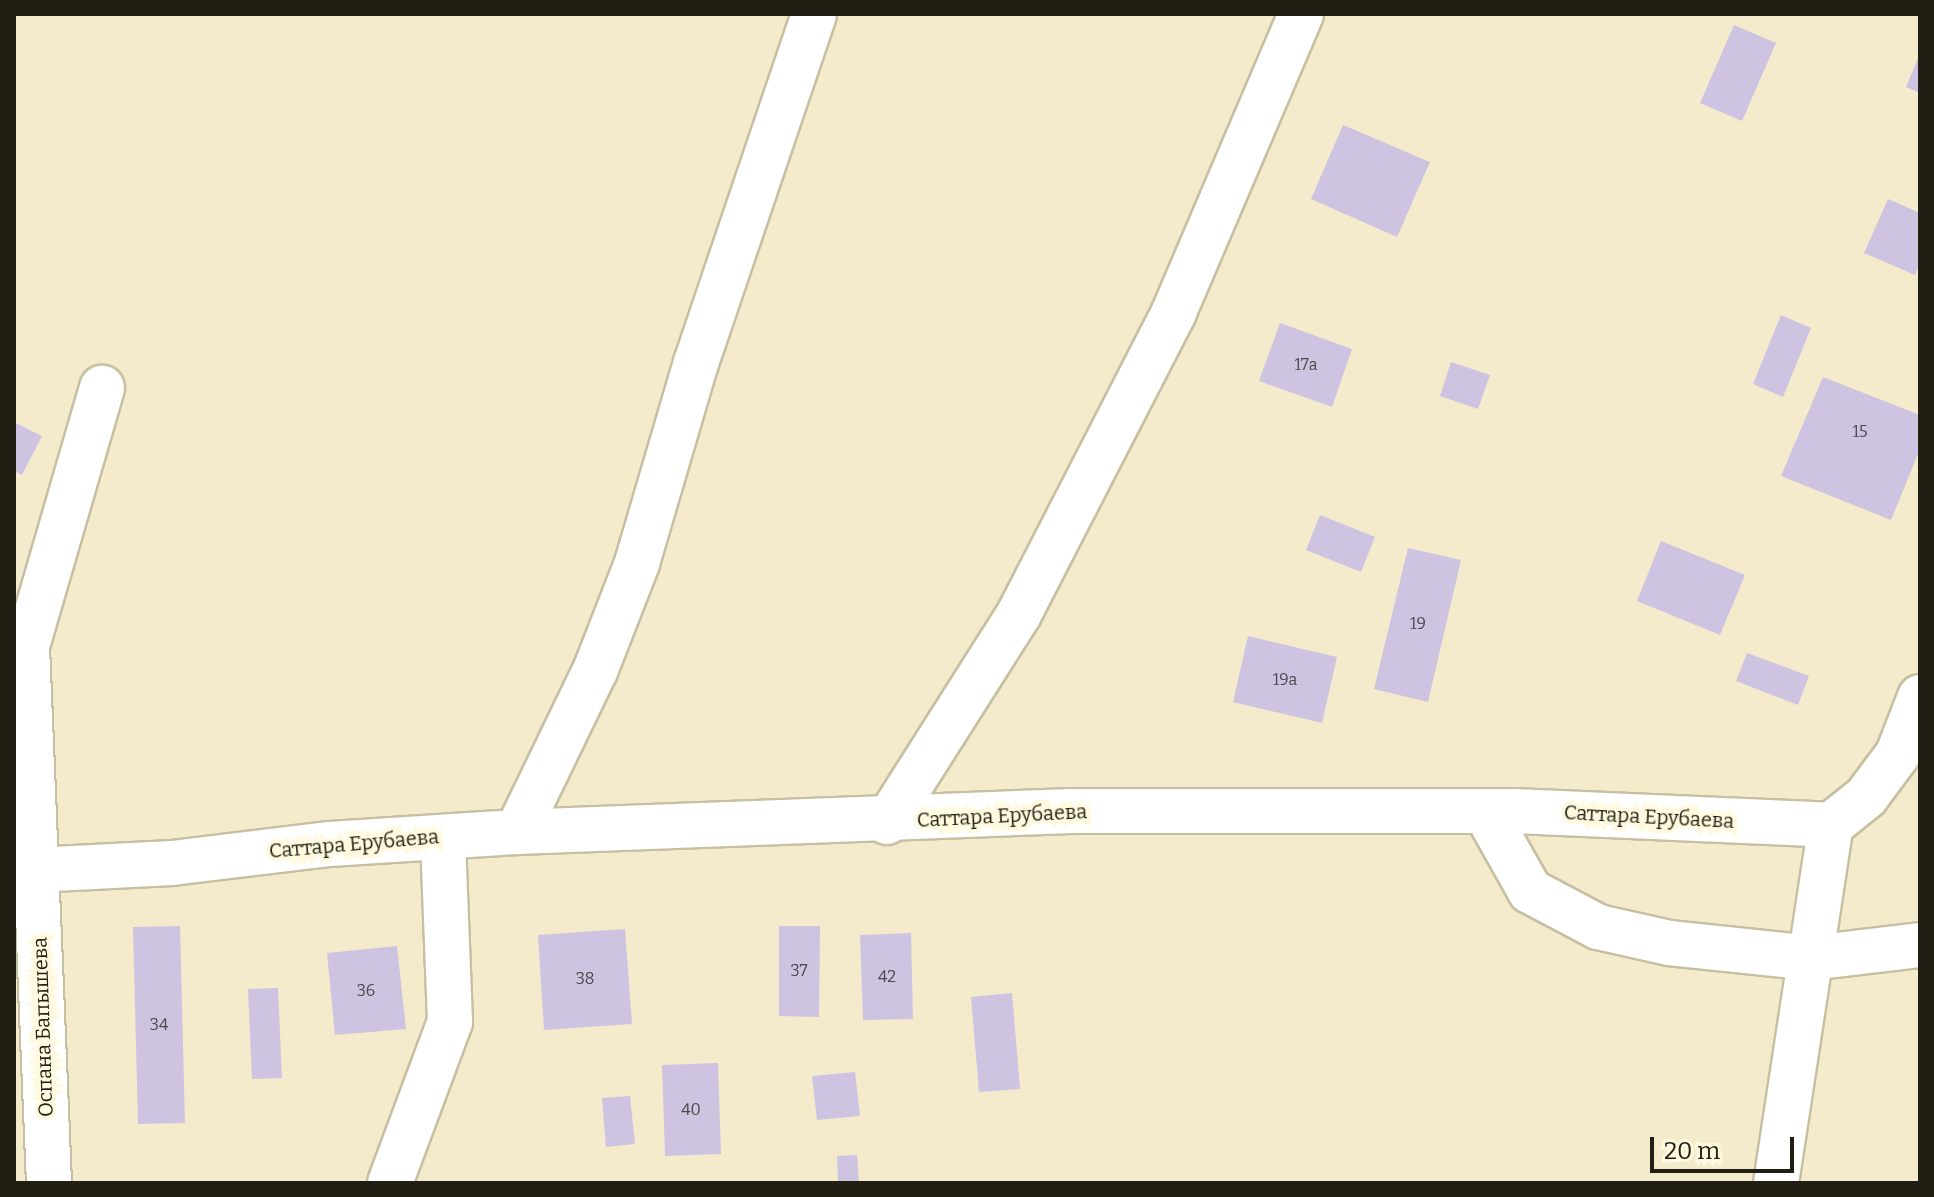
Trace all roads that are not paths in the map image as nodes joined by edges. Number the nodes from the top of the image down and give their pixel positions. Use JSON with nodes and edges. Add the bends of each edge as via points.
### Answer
{"nodes":[{"id":1,"x":814,"y":14,"type":"edge"},
{"id":2,"x":1301,"y":14,"type":"edge"},
{"id":3,"x":102,"y":388,"type":"dead end"},
{"id":4,"x":1920,"y":697,"type":"edge"},
{"id":5,"x":1485,"y":811,"type":"junction"},
{"id":6,"x":887,"y":822,"type":"junction"},
{"id":7,"x":1831,"y":825,"type":"junction"},
{"id":8,"x":517,"y":832,"type":"junction"},
{"id":9,"x":443,"y":837,"type":"junction"},
{"id":10,"x":25,"y":871,"type":"edge"},
{"id":11,"x":1920,"y":945,"type":"edge"},
{"id":12,"x":1811,"y":958,"type":"junction"},
{"id":13,"x":49,"y":1183,"type":"edge"},
{"id":14,"x":390,"y":1183,"type":"edge"},
{"id":15,"x":1776,"y":1183,"type":"edge"}],
"edges":[{"from":1,"to":8,"type":"street","via":[[696,363],[637,563],[595,671]]},
{"from":2,"to":6,"type":"street","via":[[1174,312],[1019,614]]},
{"from":3,"to":10,"type":"street","name":"Оспана Бапышева","via":[[27,646]]},
{"from":4,"to":7,"type":"street","via":[[1898,754],[1866,797]]},
{"from":5,"to":6,"type":"street","name":"Саттара Ерубаева","via":[[1071,811]]},
{"from":5,"to":7,"type":"street","name":"Саттара Ерубаева"},
{"from":5,"to":12,"type":"street","via":[[1530,891],[1598,927],[1669,943]]},
{"from":6,"to":8,"type":"street","name":"Саттара Ерубаева"},
{"from":7,"to":12,"type":"street"},
{"from":8,"to":9,"type":"street","name":"Саттара Ерубаева"},
{"from":9,"to":10,"type":"street","name":"Саттара Ерубаева"},
{"from":9,"to":14,"type":"street","via":[[450,1022]]},
{"from":10,"to":13,"type":"street","name":"Оспана Бапышева"},
{"from":11,"to":12,"type":"street"},
{"from":12,"to":15,"type":"street"}]}
